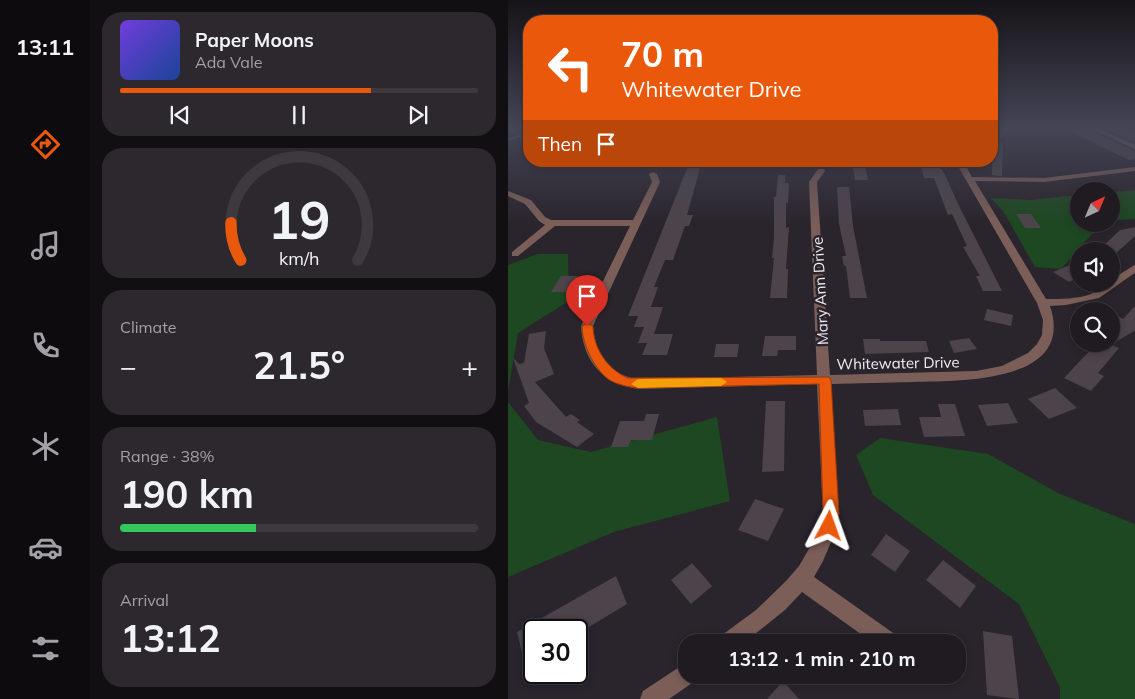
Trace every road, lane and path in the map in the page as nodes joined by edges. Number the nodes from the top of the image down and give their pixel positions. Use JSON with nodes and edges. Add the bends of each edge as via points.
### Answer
{"nodes":[{"id":1,"x":962,"y":167,"type":"edge"},
{"id":2,"x":1136,"y":169,"type":"edge"},
{"id":3,"x":821,"y":171,"type":"dead end"},
{"id":4,"x":653,"y":174,"type":"dead end"},
{"id":5,"x":968,"y":179,"type":"junction"},
{"id":6,"x":508,"y":193,"type":"edge"},
{"id":7,"x":553,"y":223,"type":"junction"},
{"id":8,"x":636,"y":223,"type":"junction"},
{"id":9,"x":516,"y":254,"type":"dead end"},
{"id":10,"x":1136,"y":267,"type":"edge"},
{"id":11,"x":1043,"y":303,"type":"junction"},
{"id":12,"x":825,"y":380,"type":"junction"},
{"id":13,"x":802,"y":580,"type":"junction"},
{"id":14,"x":739,"y":634,"type":"edge"},
{"id":15,"x":878,"y":634,"type":"edge"},
{"id":16,"x":678,"y":680,"type":"edge"},
{"id":17,"x":652,"y":699,"type":"edge"}],
"edges":[{"from":1,"to":5,"type":"street","name":"Whitewater Drive"},
{"from":2,"to":5,"type":"street","via":[[1039,180]]},
{"from":3,"to":12,"type":"street","name":"Mary Ann Drive","via":[[813,182]]},
{"from":4,"to":8,"type":"street","name":"Whitewater Drive","via":[[656,182]]},
{"from":5,"to":11,"type":"street","name":"Whitewater Drive"},
{"from":6,"to":7,"type":"street","via":[[528,202],[542,218]]},
{"from":7,"to":8,"type":"street"},
{"from":7,"to":9,"type":"street"},
{"from":8,"to":12,"type":"street","name":"Whitewater Drive","via":[[587,326],[591,346],[613,377],[639,384]]},
{"from":10,"to":11,"type":"street","via":[[1095,296]]},
{"from":11,"to":12,"type":"street","name":"Whitewater Drive","via":[[1049,332],[1034,356],[1018,366],[976,376]]},
{"from":12,"to":13,"type":"street","name":"Mary Ann Drive","via":[[831,514],[820,550]]},
{"from":13,"to":14,"type":"street","name":"Mary Ann Drive","via":[[785,599]]},
{"from":13,"to":15,"type":"street"},
{"from":16,"to":17,"type":"street"}]}
